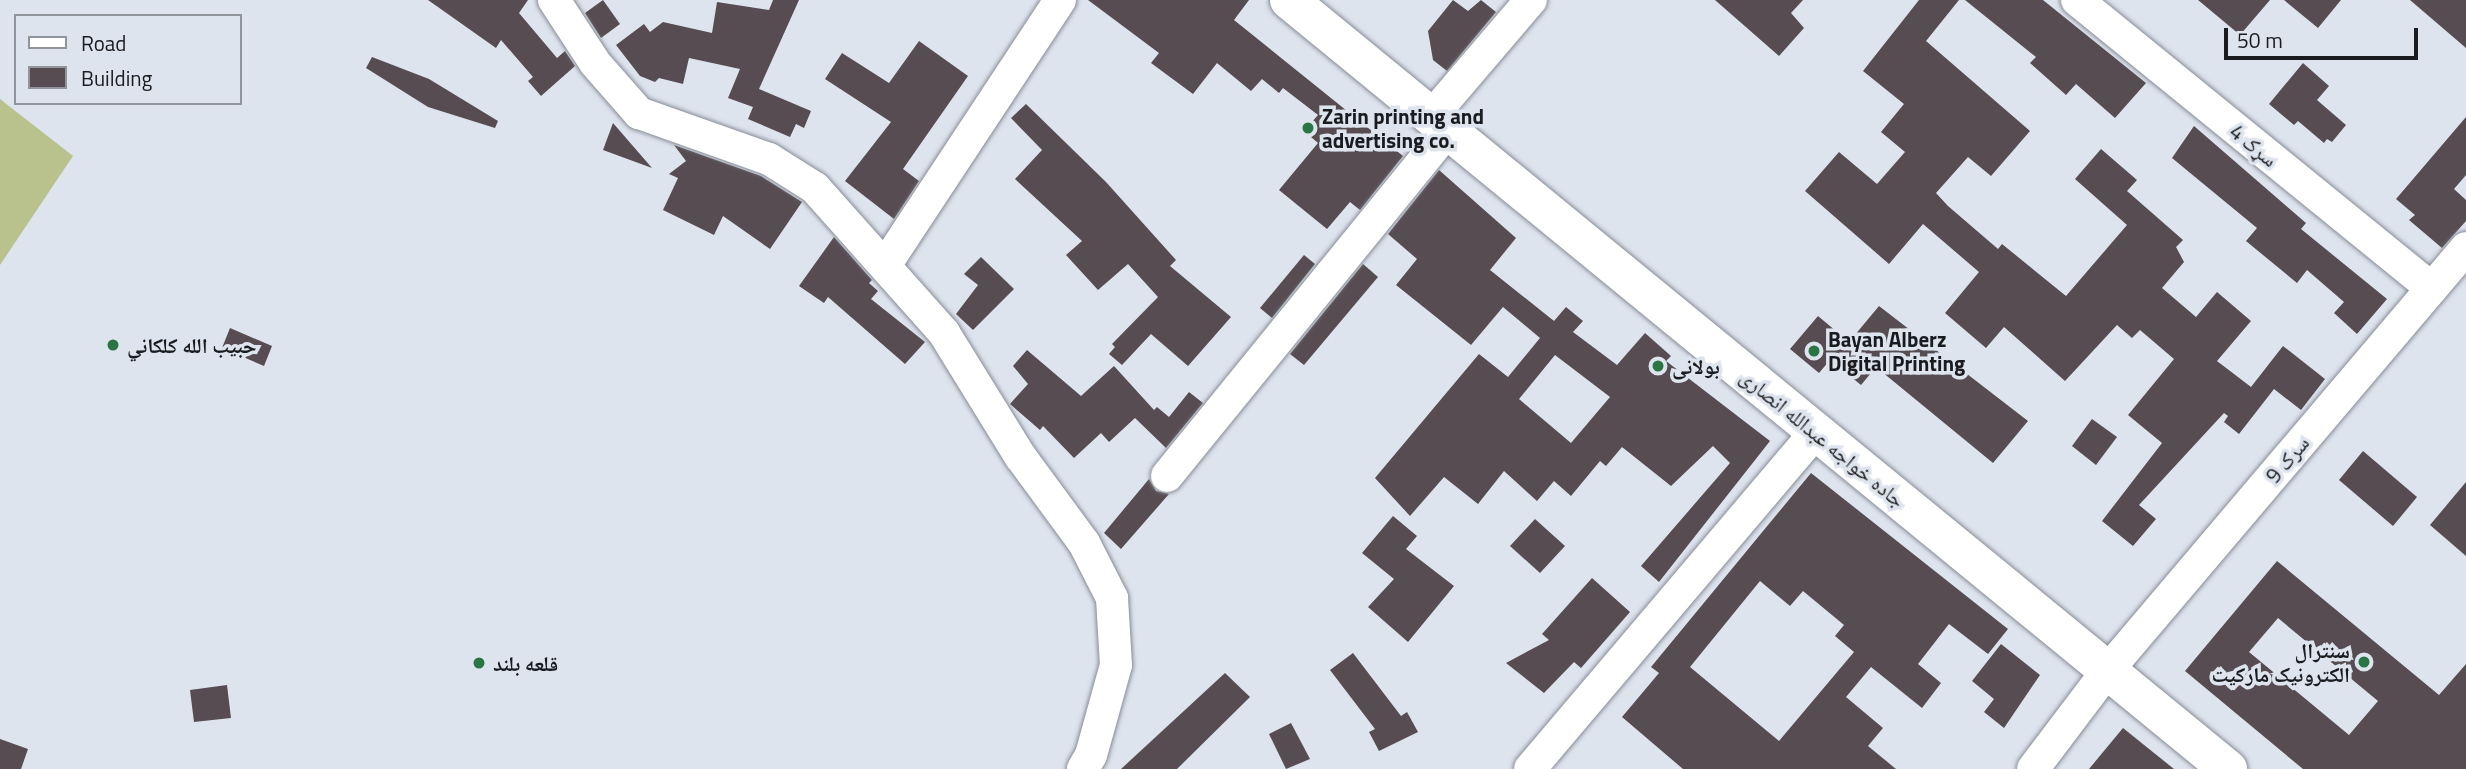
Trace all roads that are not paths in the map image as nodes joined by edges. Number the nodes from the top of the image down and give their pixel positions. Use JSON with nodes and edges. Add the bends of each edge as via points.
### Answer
{"nodes":[{"id":1,"x":554,"y":0,"type":"edge"},
{"id":2,"x":1060,"y":0,"type":"edge"},
{"id":3,"x":1289,"y":0,"type":"edge"},
{"id":4,"x":1531,"y":0,"type":"edge"},
{"id":5,"x":2077,"y":0,"type":"edge"},
{"id":6,"x":1440,"y":123,"type":"junction"},
{"id":7,"x":2466,"y":247,"type":"edge"},
{"id":8,"x":886,"y":264,"type":"junction"},
{"id":9,"x":2432,"y":288,"type":"junction"},
{"id":10,"x":1816,"y":432,"type":"junction"},
{"id":11,"x":1167,"y":476,"type":"dead end"},
{"id":12,"x":2108,"y":670,"type":"junction"},
{"id":13,"x":1083,"y":769,"type":"edge"},
{"id":14,"x":1530,"y":769,"type":"edge"},
{"id":15,"x":2033,"y":769,"type":"edge"},
{"id":16,"x":2228,"y":769,"type":"edge"}],
"edges":[{"from":1,"to":8,"type":"street","via":[[595,63],[639,113],[781,166],[815,188]]},
{"from":2,"to":8,"type":"street"},
{"from":3,"to":6,"type":"main road","name":"جاده خواجه عبدالله انصاری"},
{"from":4,"to":6,"type":"street"},
{"from":5,"to":9,"type":"street","name":"سړک 4"},
{"from":6,"to":10,"type":"main road","name":"جاده خواجه عبدالله انصاری"},
{"from":6,"to":11,"type":"street"},
{"from":7,"to":9,"type":"street","name":"سرک 9"},
{"from":8,"to":13,"type":"street","via":[[944,333],[1020,456],[1084,543],[1112,598],[1116,665]]},
{"from":9,"to":12,"type":"street","name":"سرک 9"},
{"from":10,"to":12,"type":"main road","name":"جاده خواجه عبدالله انصاری"},
{"from":10,"to":14,"type":"street"},
{"from":12,"to":15,"type":"street","name":"سرک 9"},
{"from":12,"to":16,"type":"main road","name":"جاده خواجه عبدالله انصاری"}]}
